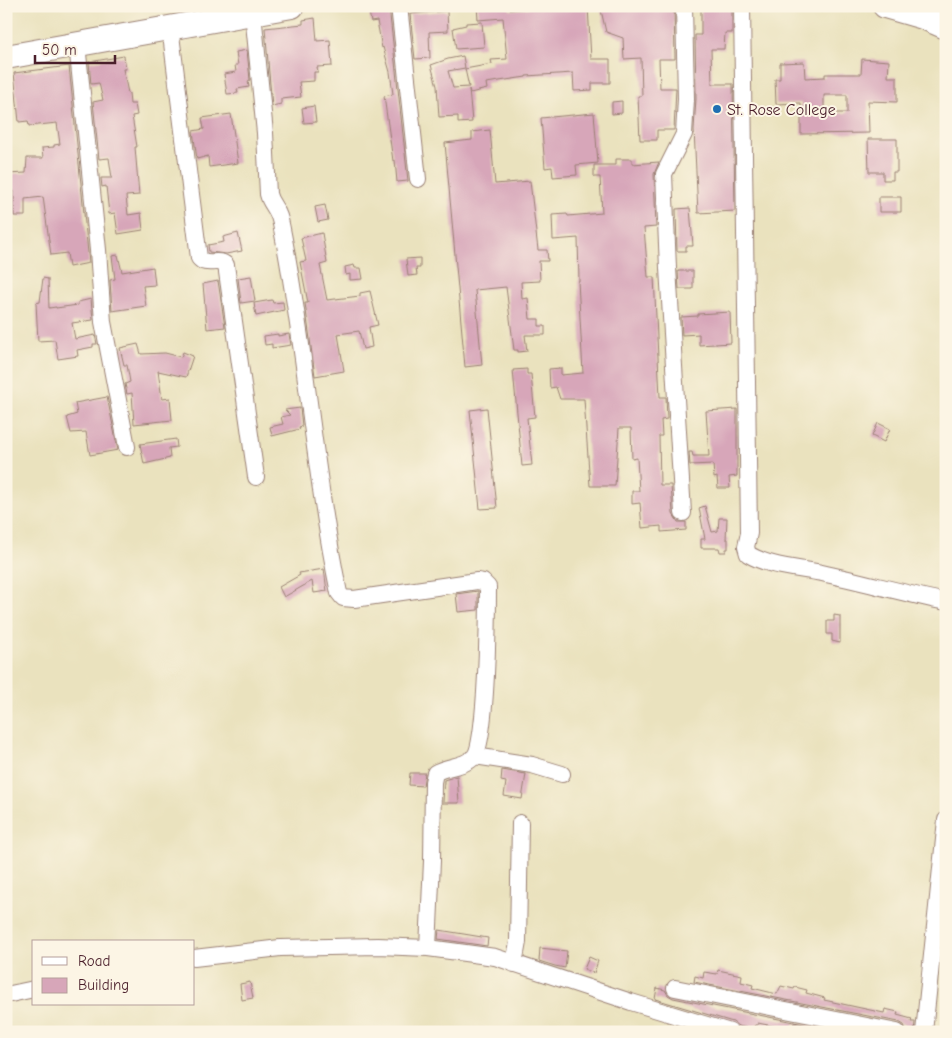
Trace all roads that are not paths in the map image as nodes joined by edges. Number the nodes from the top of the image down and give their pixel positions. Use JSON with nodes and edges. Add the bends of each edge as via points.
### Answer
{"nodes":[{"id":1,"x":292,"y":6,"type":"edge"},
{"id":2,"x":399,"y":6,"type":"edge"},
{"id":3,"x":684,"y":6,"type":"edge"},
{"id":4,"x":742,"y":6,"type":"edge"},
{"id":5,"x":885,"y":6,"type":"edge"},
{"id":6,"x":253,"y":13,"type":"junction"},
{"id":7,"x":170,"y":27,"type":"junction"},
{"id":8,"x":946,"y":27,"type":"edge"},
{"id":9,"x":77,"y":44,"type":"junction"},
{"id":10,"x":6,"y":57,"type":"edge"},
{"id":11,"x":418,"y":179,"type":"dead end"},
{"id":12,"x":127,"y":447,"type":"dead end"},
{"id":13,"x":256,"y":477,"type":"dead end"},
{"id":14,"x":683,"y":513,"type":"dead end"},
{"id":15,"x":946,"y":602,"type":"edge"},
{"id":16,"x":475,"y":756,"type":"junction"},
{"id":17,"x":562,"y":774,"type":"dead end"},
{"id":18,"x":946,"y":820,"type":"edge"},
{"id":19,"x":520,"y":823,"type":"dead end"},
{"id":20,"x":428,"y":948,"type":"junction"},
{"id":21,"x":195,"y":958,"type":"edge"},
{"id":22,"x":514,"y":964,"type":"junction"},
{"id":23,"x":675,"y":988,"type":"dead end"},
{"id":24,"x":32,"y":989,"type":"edge"},
{"id":25,"x":6,"y":995,"type":"edge"},
{"id":26,"x":730,"y":1032,"type":"edge"},
{"id":27,"x":897,"y":1032,"type":"edge"},
{"id":28,"x":924,"y":1032,"type":"edge"}],
"edges":[{"from":1,"to":6,"type":"highway"},
{"from":2,"to":11,"type":"street"},
{"from":3,"to":14,"type":"street","via":[[684,134],[664,174]]},
{"from":4,"to":15,"type":"street","via":[[748,554],[771,563]]},
{"from":5,"to":8,"type":"highway"},
{"from":6,"to":7,"type":"highway"},
{"from":6,"to":16,"type":"street","via":[[268,194],[282,228],[339,593],[343,598],[354,599],[477,581],[488,587],[481,734]]},
{"from":7,"to":9,"type":"highway"},
{"from":7,"to":13,"type":"street","via":[[199,258],[205,262],[226,264]]},
{"from":9,"to":10,"type":"highway"},
{"from":9,"to":12,"type":"street","via":[[103,322]]},
{"from":16,"to":17,"type":"street"},
{"from":16,"to":20,"type":"street","via":[[466,764],[436,773],[433,782]]},
{"from":18,"to":28,"type":"street"},
{"from":19,"to":22,"type":"street","via":[[518,942]]},
{"from":20,"to":21,"type":"street","via":[[280,948]]},
{"from":20,"to":22,"type":"street","via":[[495,957]]},
{"from":22,"to":26,"type":"street"},
{"from":23,"to":27,"type":"street"},
{"from":24,"to":25,"type":"street"}]}
